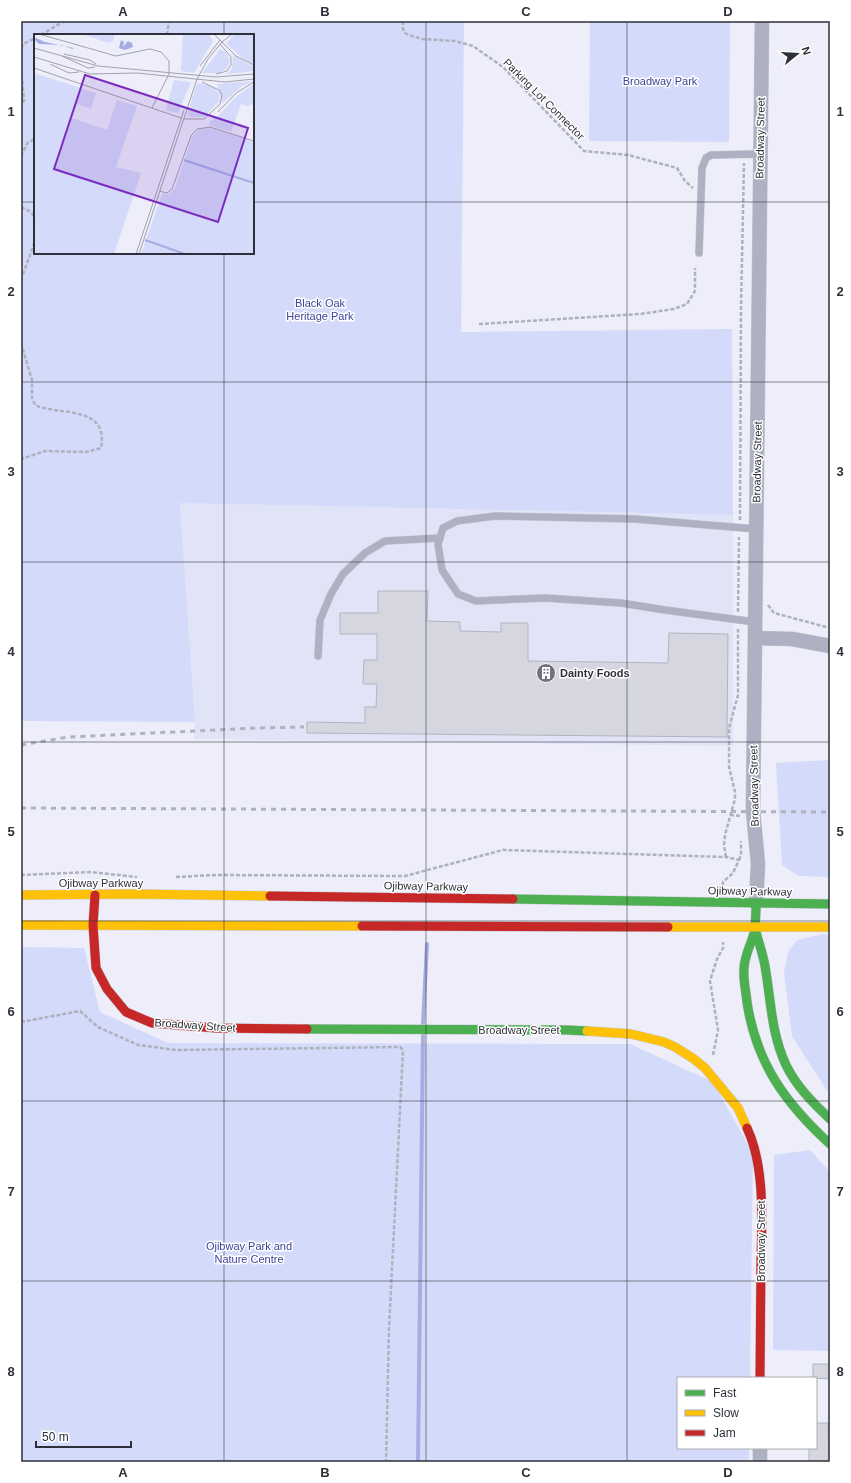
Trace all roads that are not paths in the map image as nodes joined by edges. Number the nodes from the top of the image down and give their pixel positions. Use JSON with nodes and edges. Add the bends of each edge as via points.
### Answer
{"nodes":[{"id":1,"x":762,"y":21,"type":"edge"},
{"id":2,"x":760,"y":154,"type":"junction"},
{"id":3,"x":700,"y":254,"type":"dead end"},
{"id":4,"x":756,"y":529,"type":"junction"},
{"id":5,"x":440,"y":538,"type":"junction"},
{"id":6,"x":755,"y":622,"type":"junction"},
{"id":7,"x":755,"y":638,"type":"junction"},
{"id":8,"x":830,"y":646,"type":"edge"},
{"id":9,"x":318,"y":656,"type":"dead end"},
{"id":10,"x":21,"y":895,"type":"edge"},
{"id":11,"x":95,"y":895,"type":"junction"},
{"id":12,"x":756,"y":902,"type":"junction"},
{"id":13,"x":830,"y":904,"type":"edge"},
{"id":14,"x":21,"y":925,"type":"edge"},
{"id":15,"x":93,"y":925,"type":"junction"},
{"id":16,"x":830,"y":927,"type":"edge"},
{"id":17,"x":755,"y":928,"type":"junction"},
{"id":18,"x":830,"y":1119,"type":"edge"},
{"id":19,"x":830,"y":1144,"type":"edge"},
{"id":20,"x":760,"y":1377,"type":"edge"},
{"id":21,"x":760,"y":1449,"type":"edge"},
{"id":22,"x":760,"y":1462,"type":"edge"}],
"edges":[{"from":1,"to":2,"type":"street","name":"Broadway Street"},
{"from":2,"to":3,"type":"lane","via":[[711,155],[706,158],[702,168]]},
{"from":2,"to":4,"type":"street","name":"Broadway Street"},
{"from":4,"to":5,"type":"lane","via":[[635,519],[495,516],[457,521],[443,528]]},
{"from":4,"to":6,"type":"street","name":"Broadway Street"},
{"from":5,"to":6,"type":"lane","via":[[438,544],[442,570],[458,594],[476,601],[545,598],[621,603]]},
{"from":5,"to":9,"type":"lane","via":[[385,541],[365,553],[343,574],[320,620]]},
{"from":6,"to":7,"type":"street","name":"Broadway Street"},
{"from":7,"to":8,"type":"street","via":[[792,639]]},
{"from":7,"to":12,"type":"street","name":"Broadway Street","via":[[753,811],[758,864]]},
{"from":10,"to":11,"type":"main road","name":"Ojibway Parkway"},
{"from":11,"to":12,"type":"main road","name":"Ojibway Parkway"},
{"from":11,"to":15,"type":"main road","name":"Broadway Street"},
{"from":12,"to":13,"type":"main road","name":"Ojibway Parkway"},
{"from":12,"to":17,"type":"main road"},
{"from":14,"to":15,"type":"main road"},
{"from":15,"to":17,"type":"main road"},
{"from":15,"to":20,"type":"main road","name":"Broadway Street","via":[[96,968],[107,989],[126,1012],[152,1023],[216,1028],[567,1030],[624,1033],[664,1042],[694,1059],[705,1068],[738,1108],[753,1140],[758,1162],[762,1213]]},
{"from":16,"to":17,"type":"main road"},
{"from":17,"to":18,"type":"main road","via":[[765,966],[775,1034],[786,1065],[806,1096]]},
{"from":17,"to":19,"type":"main road","via":[[744,966],[747,1002],[763,1060],[793,1108]]},
{"from":21,"to":22,"type":"street"}]}
